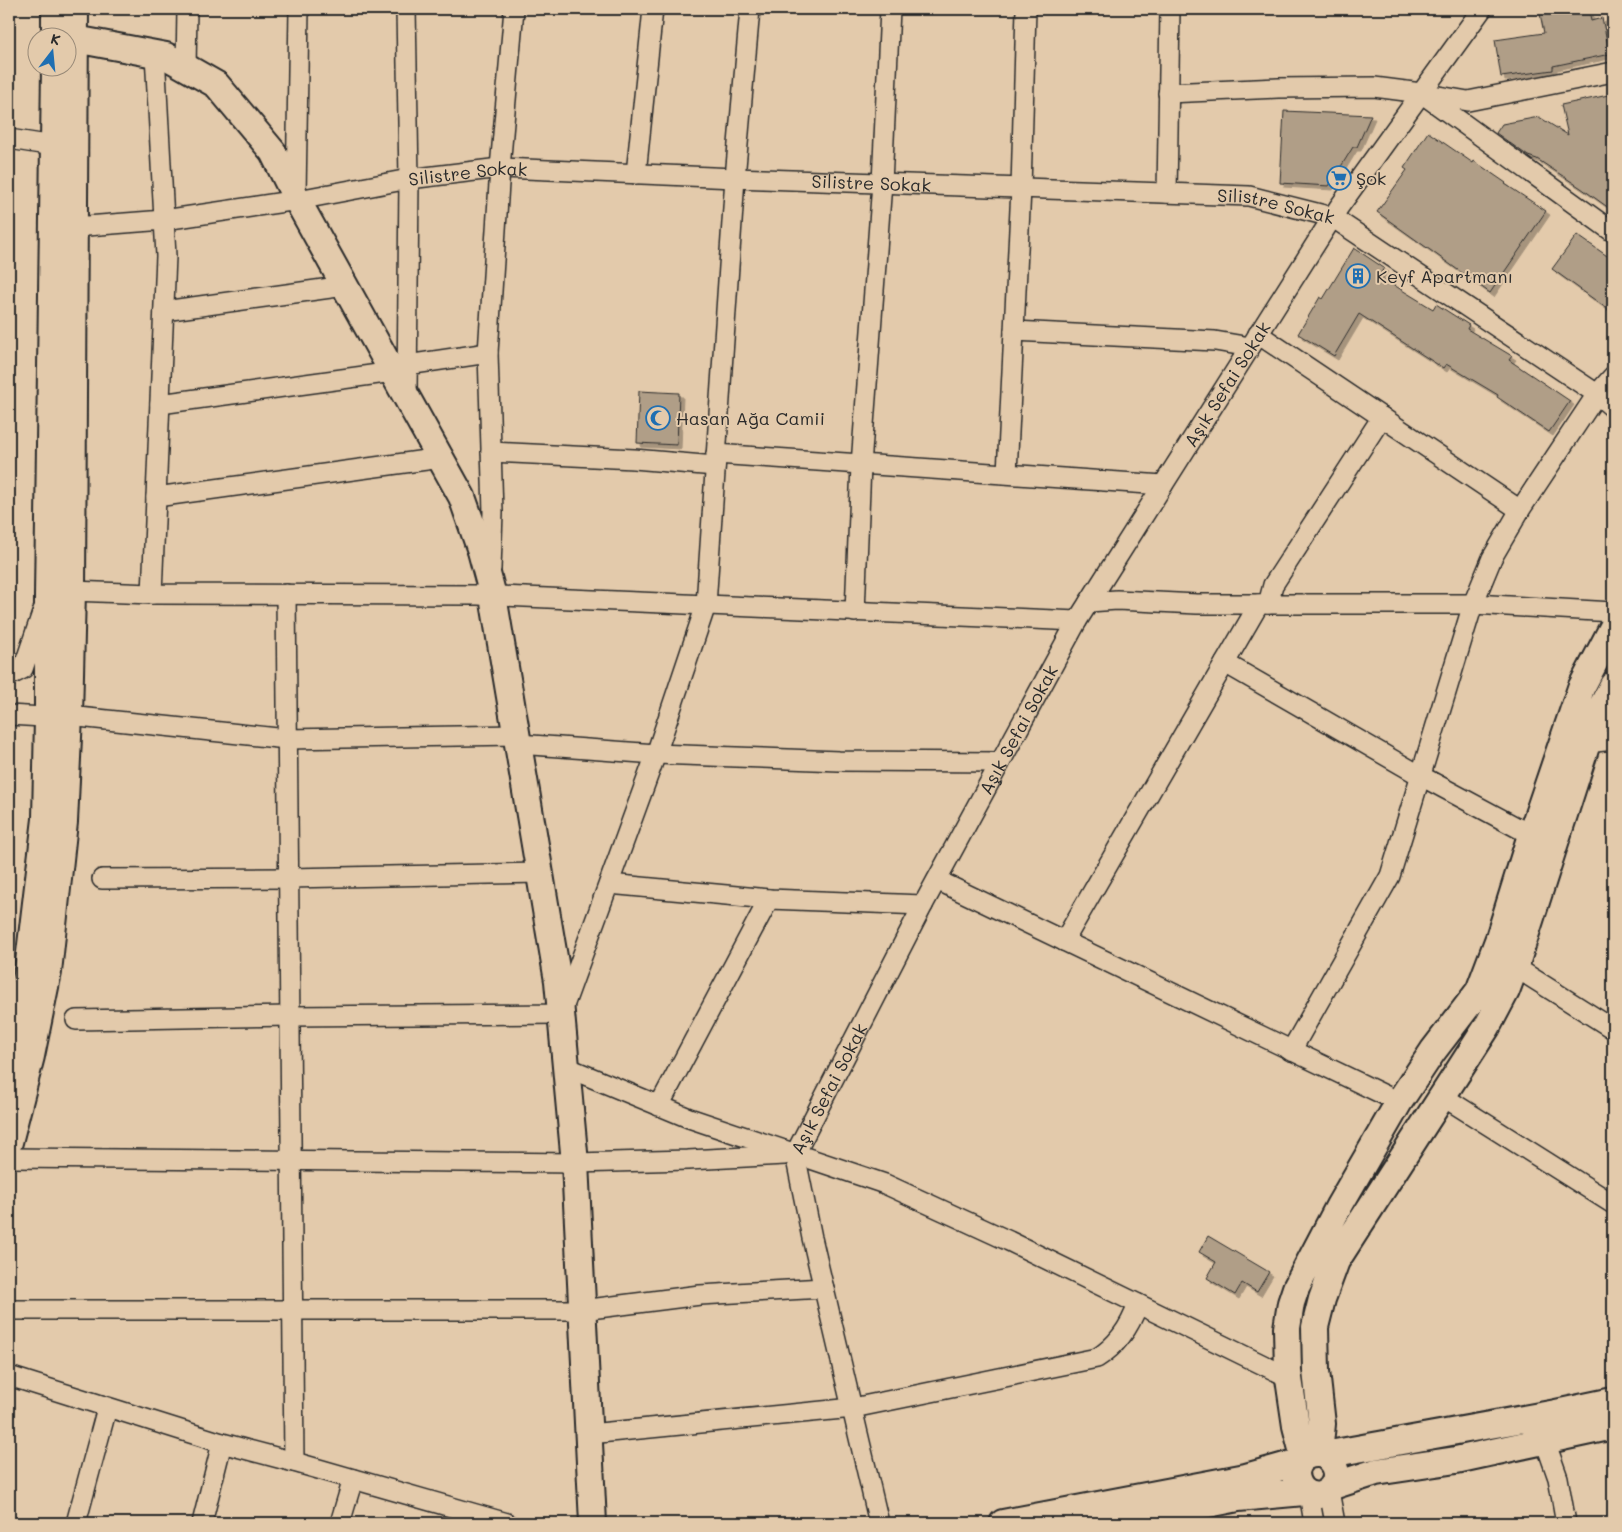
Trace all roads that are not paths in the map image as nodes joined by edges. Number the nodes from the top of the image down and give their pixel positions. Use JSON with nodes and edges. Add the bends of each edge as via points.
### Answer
{"nodes":[{"id":1,"x":55,"y":9,"type":"edge"},
{"id":2,"x":75,"y":9,"type":"edge"},
{"id":3,"x":187,"y":9,"type":"edge"},
{"id":4,"x":299,"y":9,"type":"edge"},
{"id":5,"x":406,"y":9,"type":"edge"},
{"id":6,"x":514,"y":9,"type":"edge"},
{"id":7,"x":653,"y":9,"type":"edge"},
{"id":8,"x":750,"y":9,"type":"edge"},
{"id":9,"x":890,"y":9,"type":"edge"},
{"id":10,"x":1026,"y":9,"type":"edge"},
{"id":11,"x":1170,"y":9,"type":"edge"},
{"id":12,"x":1482,"y":9,"type":"edge"},
{"id":13,"x":62,"y":28,"type":"edge"},
{"id":14,"x":68,"y":28,"type":"edge"},
{"id":15,"x":78,"y":40,"type":"edge"},
{"id":16,"x":155,"y":54,"type":"junction"},
{"id":17,"x":186,"y":68,"type":"junction"},
{"id":18,"x":1613,"y":72,"type":"edge"},
{"id":19,"x":55,"y":78,"type":"edge"},
{"id":20,"x":67,"y":78,"type":"edge"},
{"id":21,"x":1168,"y":92,"type":"junction"},
{"id":22,"x":1421,"y":93,"type":"junction"},
{"id":23,"x":9,"y":140,"type":"edge"},
{"id":24,"x":54,"y":146,"type":"junction"},
{"id":25,"x":500,"y":168,"type":"junction"},
{"id":26,"x":636,"y":174,"type":"junction"},
{"id":27,"x":735,"y":178,"type":"junction"},
{"id":28,"x":409,"y":179,"type":"junction"},
{"id":29,"x":882,"y":184,"type":"junction"},
{"id":30,"x":1021,"y":188,"type":"junction"},
{"id":31,"x":1167,"y":193,"type":"junction"},
{"id":32,"x":297,"y":199,"type":"junction"},
{"id":33,"x":1332,"y":217,"type":"junction"},
{"id":34,"x":164,"y":220,"type":"junction"},
{"id":35,"x":74,"y":227,"type":"junction"},
{"id":36,"x":1613,"y":232,"type":"edge"},
{"id":37,"x":345,"y":286,"type":"junction"},
{"id":38,"x":164,"y":311,"type":"junction"},
{"id":39,"x":1014,"y":331,"type":"junction"},
{"id":40,"x":1254,"y":340,"type":"junction"},
{"id":41,"x":488,"y":353,"type":"junction"},
{"id":42,"x":400,"y":368,"type":"junction"},
{"id":43,"x":1613,"y":376,"type":"edge"},
{"id":44,"x":1597,"y":394,"type":"junction"},
{"id":45,"x":160,"y":404,"type":"junction"},
{"id":46,"x":1613,"y":408,"type":"edge"},
{"id":47,"x":1382,"y":417,"type":"junction"},
{"id":48,"x":491,"y":452,"type":"junction"},
{"id":49,"x":441,"y":458,"type":"junction"},
{"id":50,"x":716,"y":460,"type":"junction"},
{"id":51,"x":861,"y":465,"type":"junction"},
{"id":52,"x":1007,"y":474,"type":"junction"},
{"id":53,"x":1163,"y":486,"type":"junction"},
{"id":54,"x":156,"y":497,"type":"junction"},
{"id":55,"x":1520,"y":510,"type":"junction"},
{"id":56,"x":492,"y":591,"type":"junction"},
{"id":57,"x":60,"y":593,"type":"junction"},
{"id":58,"x":152,"y":594,"type":"junction"},
{"id":59,"x":286,"y":594,"type":"junction"},
{"id":60,"x":1089,"y":602,"type":"junction"},
{"id":61,"x":1264,"y":604,"type":"junction"},
{"id":62,"x":1473,"y":604,"type":"junction"},
{"id":63,"x":706,"y":606,"type":"junction"},
{"id":64,"x":854,"y":612,"type":"junction"},
{"id":65,"x":1613,"y":612,"type":"edge"},
{"id":66,"x":1077,"y":621,"type":"junction"},
{"id":67,"x":1613,"y":627,"type":"edge"},
{"id":68,"x":1225,"y":663,"type":"junction"},
{"id":69,"x":9,"y":676,"type":"edge"},
{"id":70,"x":1613,"y":686,"type":"edge"},
{"id":71,"x":9,"y":714,"type":"edge"},
{"id":72,"x":62,"y":718,"type":"junction"},
{"id":73,"x":287,"y":739,"type":"junction"},
{"id":74,"x":518,"y":739,"type":"junction"},
{"id":75,"x":1613,"y":740,"type":"edge"},
{"id":76,"x":1587,"y":743,"type":"junction"},
{"id":77,"x":656,"y":754,"type":"junction"},
{"id":78,"x":1000,"y":762,"type":"junction"},
{"id":79,"x":1421,"y":776,"type":"junction"},
{"id":80,"x":1531,"y":835,"type":"junction"},
{"id":81,"x":540,"y":873,"type":"junction"},
{"id":82,"x":288,"y":878,"type":"junction"},
{"id":83,"x":102,"y":879,"type":"dead end"},
{"id":84,"x":937,"y":880,"type":"junction"},
{"id":85,"x":609,"y":884,"type":"junction"},
{"id":86,"x":769,"y":899,"type":"junction"},
{"id":87,"x":923,"y":905,"type":"junction"},
{"id":88,"x":1064,"y":941,"type":"junction"},
{"id":89,"x":1515,"y":967,"type":"junction"},
{"id":90,"x":561,"y":1014,"type":"junction"},
{"id":91,"x":290,"y":1016,"type":"junction"},
{"id":92,"x":76,"y":1020,"type":"dead end"},
{"id":93,"x":1613,"y":1029,"type":"edge"},
{"id":94,"x":1291,"y":1051,"type":"junction"},
{"id":95,"x":9,"y":1061,"type":"edge"},
{"id":96,"x":566,"y":1067,"type":"junction"},
{"id":97,"x":1442,"y":1096,"type":"junction"},
{"id":98,"x":1399,"y":1102,"type":"junction"},
{"id":99,"x":659,"y":1106,"type":"junction"},
{"id":100,"x":9,"y":1142,"type":"edge"},
{"id":101,"x":795,"y":1154,"type":"junction"},
{"id":102,"x":9,"y":1158,"type":"edge"},
{"id":103,"x":291,"y":1160,"type":"junction"},
{"id":104,"x":575,"y":1164,"type":"junction"},
{"id":105,"x":1613,"y":1204,"type":"edge"},
{"id":106,"x":824,"y":1288,"type":"junction"},
{"id":107,"x":1138,"y":1304,"type":"junction"},
{"id":108,"x":9,"y":1310,"type":"edge"},
{"id":109,"x":292,"y":1310,"type":"junction"},
{"id":110,"x":582,"y":1310,"type":"junction"},
{"id":111,"x":9,"y":1376,"type":"edge"},
{"id":112,"x":1288,"y":1377,"type":"junction"},
{"id":113,"x":1613,"y":1401,"type":"edge"},
{"id":114,"x":107,"y":1408,"type":"junction"},
{"id":115,"x":853,"y":1408,"type":"junction"},
{"id":116,"x":1613,"y":1426,"type":"edge"},
{"id":117,"x":589,"y":1434,"type":"junction"},
{"id":118,"x":1545,"y":1441,"type":"junction"},
{"id":119,"x":222,"y":1443,"type":"junction"},
{"id":120,"x":1311,"y":1457,"type":"junction"},
{"id":121,"x":294,"y":1462,"type":"junction"},
{"id":122,"x":353,"y":1479,"type":"junction"},
{"id":123,"x":1319,"y":1491,"type":"junction"},
{"id":124,"x":465,"y":1517,"type":"edge"},
{"id":125,"x":76,"y":1523,"type":"edge"},
{"id":126,"x":202,"y":1523,"type":"edge"},
{"id":127,"x":340,"y":1523,"type":"edge"},
{"id":128,"x":507,"y":1523,"type":"edge"},
{"id":129,"x":593,"y":1523,"type":"edge"},
{"id":130,"x":879,"y":1523,"type":"edge"},
{"id":131,"x":1003,"y":1523,"type":"edge"},
{"id":132,"x":1114,"y":1523,"type":"edge"},
{"id":133,"x":1314,"y":1523,"type":"edge"},
{"id":134,"x":1335,"y":1523,"type":"edge"},
{"id":135,"x":1566,"y":1523,"type":"edge"}],
"edges":[{"from":1,"to":13,"type":"street"},
{"from":2,"to":14,"type":"street"},
{"from":3,"to":17,"type":"street"},
{"from":4,"to":32,"type":"street"},
{"from":5,"to":28,"type":"street"},
{"from":6,"to":25,"type":"street"},
{"from":7,"to":26,"type":"street"},
{"from":8,"to":27,"type":"street"},
{"from":9,"to":29,"type":"street"},
{"from":10,"to":30,"type":"street"},
{"from":11,"to":21,"type":"street"},
{"from":12,"to":22,"type":"street","name":"Aşık Sefai Sokak"},
{"from":15,"to":16,"type":"street"},
{"from":16,"to":17,"type":"street","via":[[166,56]]},
{"from":16,"to":34,"type":"street"},
{"from":17,"to":32,"type":"street","via":[[224,93],[273,152]]},
{"from":18,"to":22,"type":"street","via":[[1468,101]]},
{"from":19,"to":24,"type":"street"},
{"from":20,"to":35,"type":"street"},
{"from":21,"to":22,"type":"street","via":[[1374,87]]},
{"from":21,"to":31,"type":"street"},
{"from":22,"to":33,"type":"street","name":"Aşık Sefai Sokak"},
{"from":22,"to":36,"type":"street"},
{"from":23,"to":24,"type":"street"},
{"from":24,"to":57,"type":"street"},
{"from":25,"to":26,"type":"street","name":"Silistre Sokak"},
{"from":25,"to":28,"type":"street","name":"Silistre Sokak"},
{"from":25,"to":41,"type":"street"},
{"from":26,"to":27,"type":"street","name":"Silistre Sokak"},
{"from":27,"to":29,"type":"street","name":"Silistre Sokak"},
{"from":27,"to":50,"type":"street"},
{"from":28,"to":32,"type":"street","name":"Silistre Sokak"},
{"from":28,"to":42,"type":"street"},
{"from":29,"to":30,"type":"street","name":"Silistre Sokak"},
{"from":29,"to":51,"type":"street"},
{"from":30,"to":31,"type":"street","name":"Silistre Sokak"},
{"from":30,"to":39,"type":"street"},
{"from":31,"to":33,"type":"street","name":"Silistre Sokak","via":[[1249,196]]},
{"from":32,"to":34,"type":"street","name":"Silistre Sokak"},
{"from":32,"to":37,"type":"street"},
{"from":33,"to":40,"type":"street","name":"Aşık Sefai Sokak"},
{"from":33,"to":44,"type":"street","name":"Silistre Sokak"},
{"from":34,"to":35,"type":"street","name":"Silistre Sokak"},
{"from":34,"to":38,"type":"street"},
{"from":35,"to":57,"type":"street"},
{"from":37,"to":38,"type":"street"},
{"from":37,"to":42,"type":"street"},
{"from":38,"to":45,"type":"street"},
{"from":39,"to":40,"type":"street"},
{"from":39,"to":52,"type":"street"},
{"from":40,"to":47,"type":"street"},
{"from":40,"to":53,"type":"street","name":"Aşık Sefai Sokak"},
{"from":41,"to":42,"type":"street"},
{"from":41,"to":48,"type":"street"},
{"from":42,"to":45,"type":"street"},
{"from":42,"to":49,"type":"street","via":[[407,397]]},
{"from":43,"to":44,"type":"street"},
{"from":44,"to":46,"type":"street","name":"Silistre Sokak"},
{"from":44,"to":55,"type":"street"},
{"from":45,"to":54,"type":"street"},
{"from":47,"to":55,"type":"street"},
{"from":47,"to":61,"type":"street","via":[[1273,585]]},
{"from":48,"to":50,"type":"street"},
{"from":48,"to":56,"type":"street"},
{"from":49,"to":54,"type":"street"},
{"from":49,"to":56,"type":"street","via":[[462,497]]},
{"from":50,"to":51,"type":"street"},
{"from":50,"to":63,"type":"street"},
{"from":51,"to":52,"type":"street"},
{"from":51,"to":64,"type":"street"},
{"from":52,"to":53,"type":"street"},
{"from":53,"to":60,"type":"street","name":"Aşık Sefai Sokak"},
{"from":54,"to":58,"type":"street"},
{"from":55,"to":62,"type":"street","via":[[1492,558]]},
{"from":56,"to":59,"type":"street"},
{"from":56,"to":63,"type":"street"},
{"from":56,"to":74,"type":"street"},
{"from":57,"to":58,"type":"street"},
{"from":57,"to":69,"type":"street","via":[[23,669]]},
{"from":57,"to":72,"type":"street"},
{"from":58,"to":59,"type":"street"},
{"from":59,"to":73,"type":"street"},
{"from":60,"to":61,"type":"street"},
{"from":60,"to":66,"type":"street","name":"Aşık Sefai Sokak"},
{"from":61,"to":62,"type":"street"},
{"from":61,"to":68,"type":"street"},
{"from":62,"to":65,"type":"street"},
{"from":62,"to":79,"type":"street"},
{"from":63,"to":64,"type":"street"},
{"from":63,"to":77,"type":"street"},
{"from":64,"to":66,"type":"street"},
{"from":66,"to":78,"type":"street","name":"Aşık Sefai Sokak"},
{"from":67,"to":80,"type":"street","via":[[1581,688]]},
{"from":68,"to":79,"type":"street"},
{"from":68,"to":88,"type":"street"},
{"from":70,"to":76,"type":"street"},
{"from":71,"to":72,"type":"street"},
{"from":72,"to":73,"type":"street"},
{"from":72,"to":95,"type":"street","via":[[28,970]]},
{"from":72,"to":100,"type":"street","via":[[64,822],[48,972]]},
{"from":73,"to":74,"type":"street"},
{"from":73,"to":82,"type":"street"},
{"from":74,"to":77,"type":"street"},
{"from":74,"to":81,"type":"street"},
{"from":75,"to":76,"type":"street"},
{"from":76,"to":89,"type":"street"},
{"from":77,"to":78,"type":"street","via":[[839,761]]},
{"from":77,"to":85,"type":"street"},
{"from":78,"to":84,"type":"street","name":"Aşık Sefai Sokak"},
{"from":79,"to":80,"type":"street"},
{"from":79,"to":94,"type":"street","via":[[1390,876]]},
{"from":80,"to":98,"type":"street","via":[[1479,991]]},
{"from":81,"to":82,"type":"street"},
{"from":81,"to":90,"type":"street"},
{"from":82,"to":83,"type":"street"},
{"from":82,"to":91,"type":"street"},
{"from":84,"to":87,"type":"street","name":"Aşık Sefai Sokak"},
{"from":84,"to":88,"type":"street"},
{"from":85,"to":86,"type":"street"},
{"from":85,"to":90,"type":"street"},
{"from":86,"to":87,"type":"street"},
{"from":86,"to":99,"type":"street"},
{"from":87,"to":101,"type":"street","name":"Aşık Sefai Sokak"},
{"from":88,"to":94,"type":"street"},
{"from":89,"to":93,"type":"street"},
{"from":89,"to":97,"type":"street","via":[[1487,1027]]},
{"from":90,"to":91,"type":"street"},
{"from":90,"to":96,"type":"street"},
{"from":91,"to":92,"type":"street"},
{"from":91,"to":103,"type":"street"},
{"from":94,"to":98,"type":"street"},
{"from":96,"to":99,"type":"street"},
{"from":96,"to":104,"type":"street"},
{"from":97,"to":105,"type":"street"},
{"from":97,"to":120,"type":"street","via":[[1336,1261],[1322,1298],[1315,1327],[1322,1424]]},
{"from":98,"to":112,"type":"street","via":[[1296,1288],[1287,1328]]},
{"from":99,"to":101,"type":"street"},
{"from":101,"to":104,"type":"street"},
{"from":101,"to":106,"type":"street","name":"Aşık Sefai Sokak"},
{"from":101,"to":107,"type":"street","via":[[885,1184]]},
{"from":102,"to":103,"type":"street"},
{"from":103,"to":104,"type":"street"},
{"from":103,"to":109,"type":"street"},
{"from":104,"to":110,"type":"street"},
{"from":106,"to":110,"type":"street","via":[[700,1295]]},
{"from":106,"to":115,"type":"street","name":"Aşık Sefai Sokak"},
{"from":107,"to":112,"type":"street"},
{"from":107,"to":115,"type":"street","via":[[1120,1339],[1097,1358]]},
{"from":108,"to":109,"type":"street"},
{"from":109,"to":110,"type":"street"},
{"from":109,"to":121,"type":"street"},
{"from":110,"to":117,"type":"street"},
{"from":111,"to":114,"type":"street"},
{"from":112,"to":120,"type":"street","via":[[1296,1426]]},
{"from":113,"to":120,"type":"street"},
{"from":114,"to":119,"type":"street"},
{"from":114,"to":125,"type":"street"},
{"from":115,"to":117,"type":"street"},
{"from":115,"to":130,"type":"street","name":"Aşık Sefai Sokak"},
{"from":116,"to":118,"type":"street"},
{"from":117,"to":129,"type":"street"},
{"from":118,"to":123,"type":"street","via":[[1456,1460],[1376,1472]]},
{"from":118,"to":135,"type":"street","via":[[1558,1478]]},
{"from":119,"to":121,"type":"street"},
{"from":119,"to":126,"type":"street"},
{"from":120,"to":123,"type":"street","via":[[1295,1475],[1296,1482]]},
{"from":120,"to":123,"type":"street","via":[[1330,1459],[1336,1469],[1337,1475]]},
{"from":120,"to":131,"type":"street","via":[[1246,1477]]},
{"from":121,"to":122,"type":"street"},
{"from":122,"to":124,"type":"street"},
{"from":122,"to":127,"type":"street"},
{"from":123,"to":132,"type":"street","via":[[1238,1498]]},
{"from":123,"to":133,"type":"street"},
{"from":123,"to":134,"type":"street"},
{"from":124,"to":128,"type":"street"}]}
